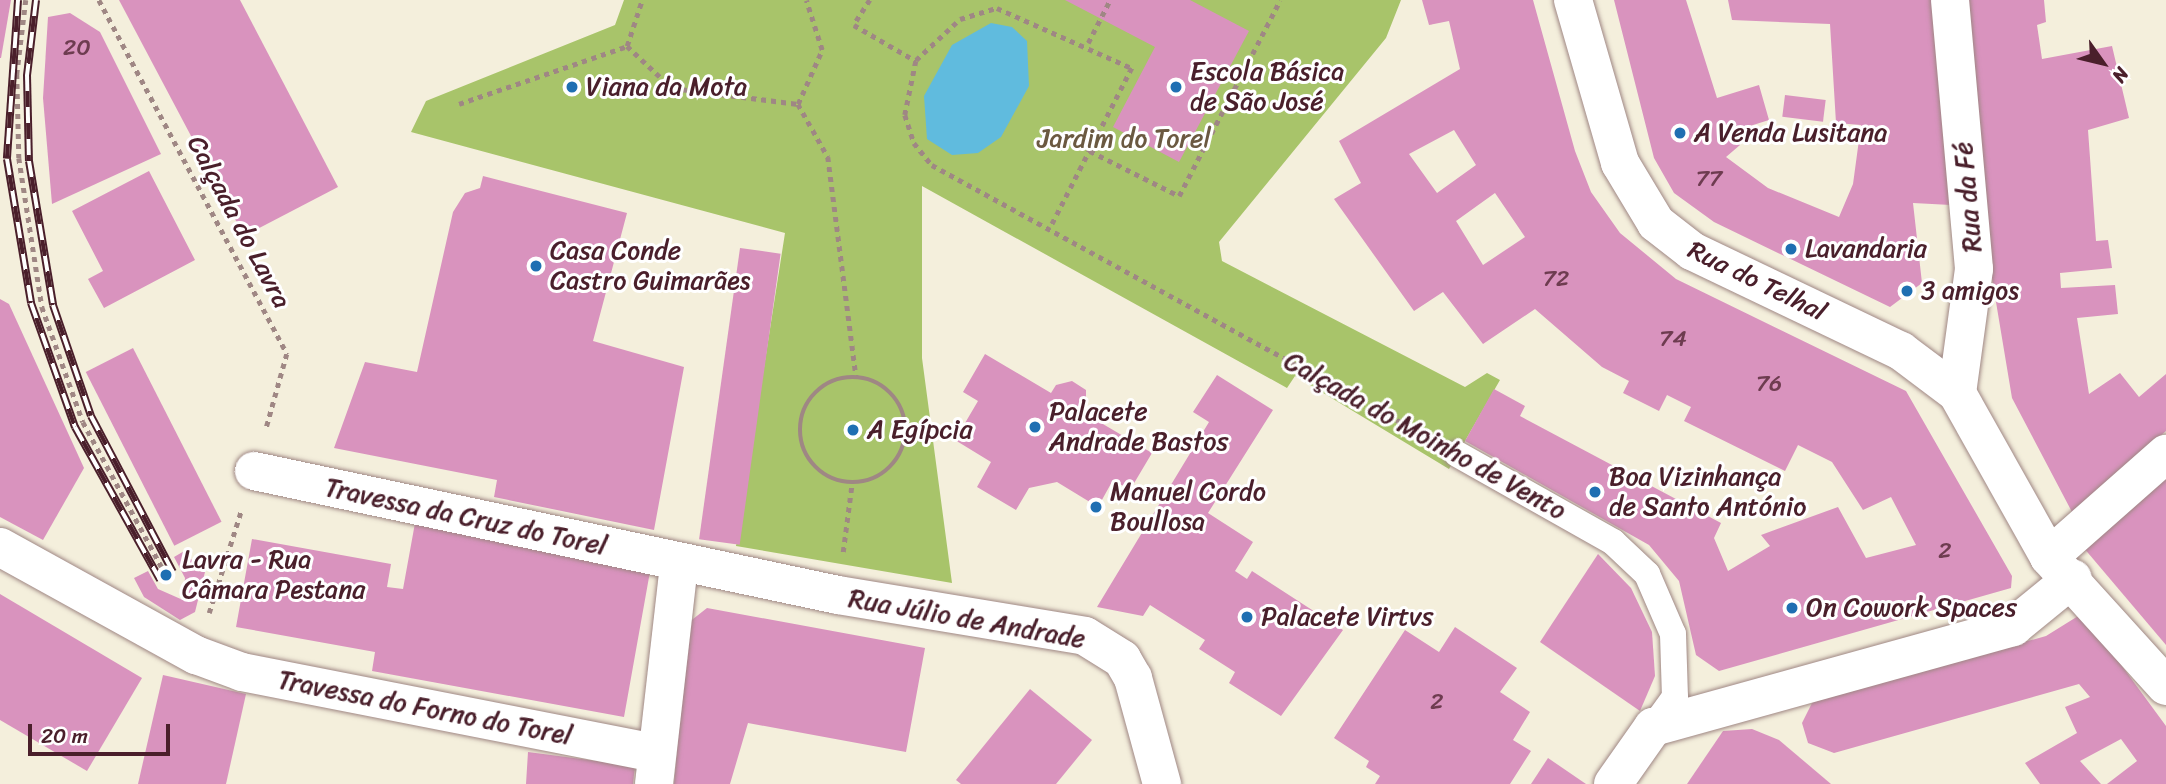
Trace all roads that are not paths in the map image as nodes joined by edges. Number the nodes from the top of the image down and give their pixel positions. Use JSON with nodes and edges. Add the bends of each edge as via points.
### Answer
{"nodes":[{"id":1,"x":1573,"y":0,"type":"edge"},
{"id":2,"x":1950,"y":0,"type":"edge"},
{"id":3,"x":1957,"y":393,"type":"junction"},
{"id":4,"x":1457,"y":454,"type":"road end"},
{"id":5,"x":2166,"y":454,"type":"edge"},
{"id":6,"x":254,"y":471,"type":"road end"},
{"id":7,"x":0,"y":547,"type":"edge"},
{"id":8,"x":679,"y":562,"type":"junction"},
{"id":9,"x":2061,"y":568,"type":"junction"},
{"id":10,"x":2166,"y":686,"type":"edge"},
{"id":11,"x":1653,"y":727,"type":"junction"},
{"id":12,"x":655,"y":769,"type":"edge"},
{"id":13,"x":1162,"y":784,"type":"edge"},
{"id":14,"x":1613,"y":784,"type":"edge"}],
"edges":[{"from":1,"to":3,"type":"street","name":"Rua do Telhal","via":[[1620,163],[1656,223],[1692,251],[1901,351]]},
{"from":2,"to":3,"type":"street","name":"Rua da Fé","via":[[1974,269]]},
{"from":3,"to":9,"type":"street"},
{"from":4,"to":11,"type":"lane","name":"Calçada do Moinho de Vento","via":[[1614,542],[1647,575],[1673,634],[1675,697]]},
{"from":5,"to":9,"type":"street"},
{"from":6,"to":8,"type":"street","name":"Travessa da Cruz do Torel"},
{"from":7,"to":12,"type":"street","name":"Travessa do Forno do Torel","via":[[196,655],[242,672]]},
{"from":8,"to":12,"type":"street"},
{"from":8,"to":13,"type":"street","name":"Rua Júlio de Andrade","via":[[1103,644],[1133,678]]},
{"from":9,"to":10,"type":"street"},
{"from":9,"to":11,"type":"street","via":[[2013,627]]},
{"from":11,"to":14,"type":"street","name":"Calçada do Moinho de Vento"}]}
